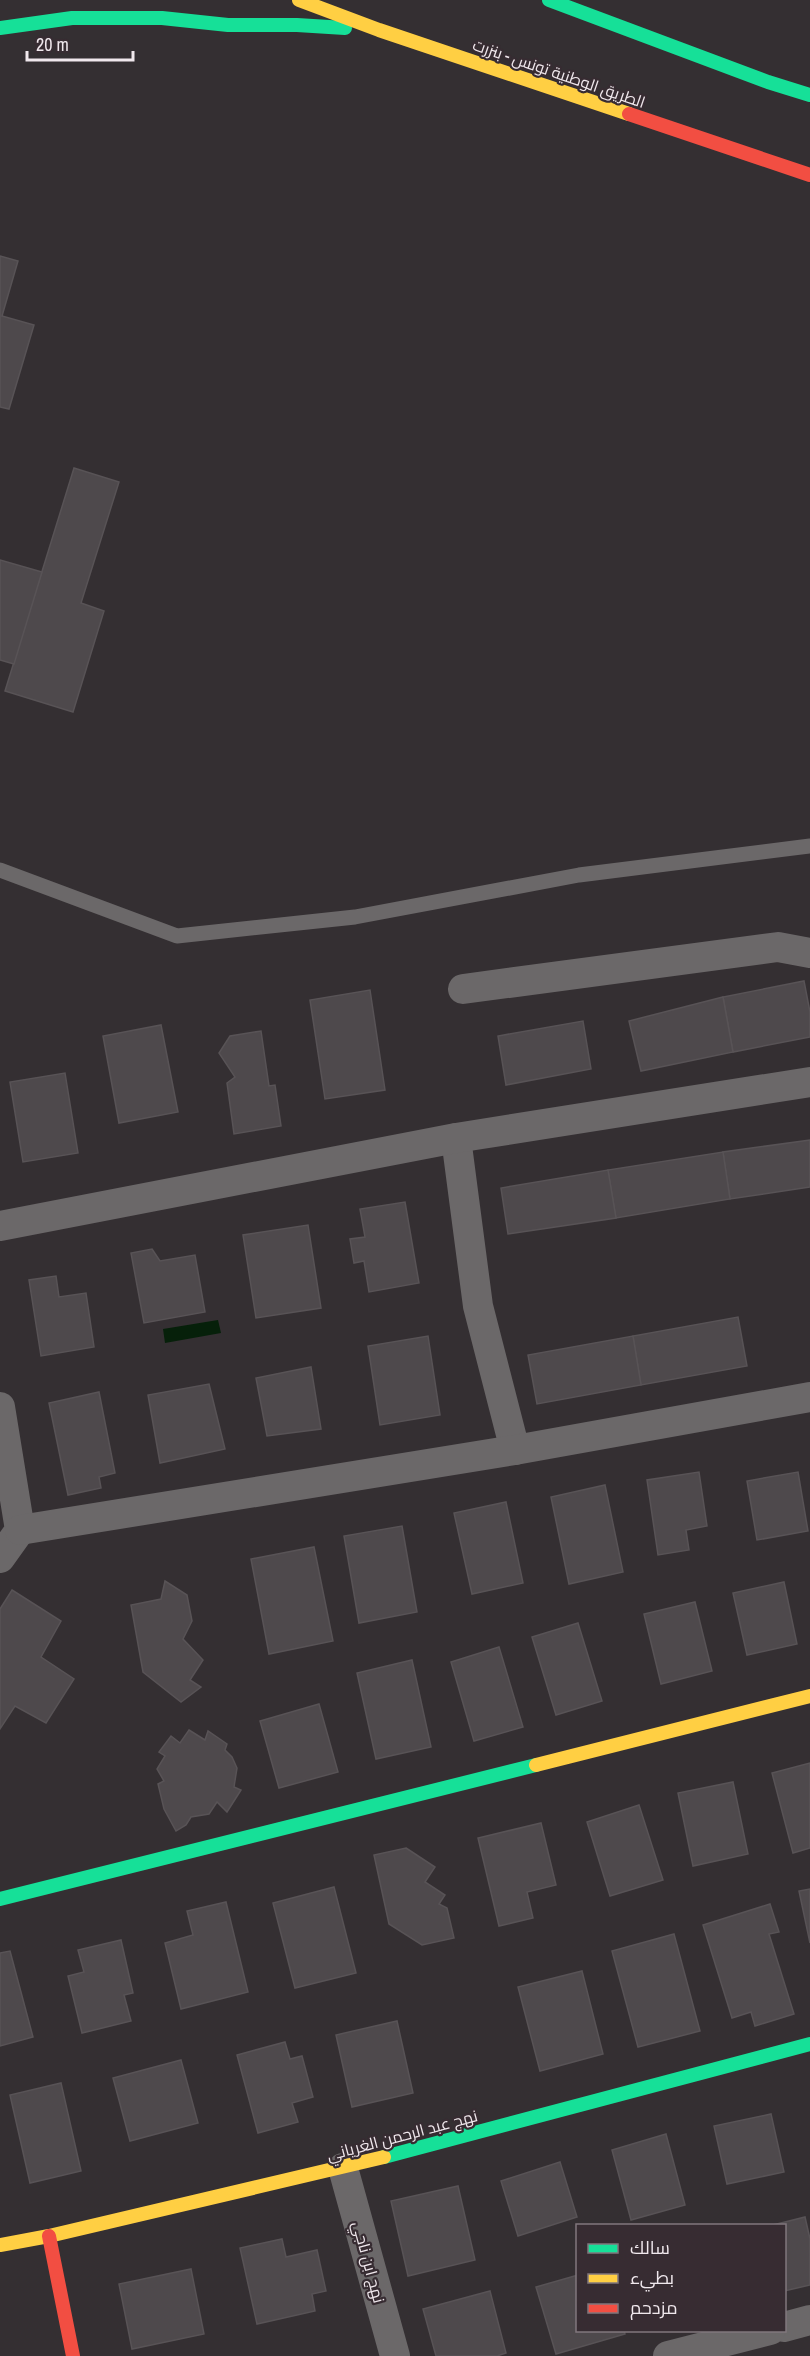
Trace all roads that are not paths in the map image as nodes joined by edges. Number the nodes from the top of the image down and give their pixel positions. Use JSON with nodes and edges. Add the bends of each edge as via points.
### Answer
{"nodes":[{"id":1,"x":299,"y":0,"type":"edge"},
{"id":2,"x":549,"y":0,"type":"edge"},
{"id":3,"x":0,"y":28,"type":"edge"},
{"id":4,"x":379,"y":30,"type":"junction"},
{"id":5,"x":810,"y":95,"type":"edge"},
{"id":6,"x":810,"y":175,"type":"edge"},
{"id":7,"x":810,"y":846,"type":"edge"},
{"id":8,"x":0,"y":870,"type":"edge"},
{"id":9,"x":810,"y":953,"type":"edge"},
{"id":10,"x":463,"y":988,"type":"dead end"},
{"id":11,"x":810,"y":1082,"type":"edge"},
{"id":12,"x":456,"y":1138,"type":"junction"},
{"id":13,"x":0,"y":1226,"type":"edge"},
{"id":14,"x":810,"y":1397,"type":"edge"},
{"id":15,"x":0,"y":1407,"type":"edge"},
{"id":16,"x":515,"y":1450,"type":"junction"},
{"id":17,"x":20,"y":1530,"type":"junction"},
{"id":18,"x":0,"y":1558,"type":"edge"},
{"id":19,"x":810,"y":1696,"type":"edge"},
{"id":20,"x":0,"y":1899,"type":"edge"},
{"id":21,"x":810,"y":2044,"type":"edge"},
{"id":22,"x":344,"y":2168,"type":"junction"},
{"id":23,"x":49,"y":2236,"type":"junction"},
{"id":24,"x":0,"y":2244,"type":"edge"},
{"id":25,"x":810,"y":2320,"type":"edge"},
{"id":26,"x":786,"y":2326,"type":"edge"},
{"id":27,"x":766,"y":2332,"type":"edge"},
{"id":28,"x":73,"y":2356,"type":"edge"},
{"id":29,"x":395,"y":2356,"type":"edge"},
{"id":30,"x":668,"y":2356,"type":"edge"}],
"edges":[{"from":1,"to":4,"type":"main road","name":"الطريق الوطنية تونس - بنزرت"},
{"from":2,"to":5,"type":"main road"},
{"from":3,"to":4,"type":"main road","via":[[72,18],[162,18],[228,25]]},
{"from":4,"to":6,"type":"main road","name":"الطريق الوطنية تونس - بنزرت"},
{"from":7,"to":8,"type":"lane","via":[[579,875],[356,917],[177,936]]},
{"from":9,"to":10,"type":"street","via":[[778,947]]},
{"from":11,"to":12,"type":"street"},
{"from":12,"to":13,"type":"street"},
{"from":12,"to":16,"type":"street","via":[[478,1306]]},
{"from":14,"to":16,"type":"street"},
{"from":15,"to":17,"type":"street"},
{"from":16,"to":17,"type":"street"},
{"from":17,"to":18,"type":"street"},
{"from":19,"to":20,"type":"main road"},
{"from":21,"to":22,"type":"main road","name":"نهج عبد الرحمن الغرياني"},
{"from":22,"to":23,"type":"main road","name":"نهج عبد الرحمن الغرياني"},
{"from":22,"to":29,"type":"street","name":"نهج ابن ناجي"},
{"from":23,"to":24,"type":"main road","name":"نهج عبد الرحمن الغرياني"},
{"from":23,"to":28,"type":"main road"},
{"from":25,"to":26,"type":"street"},
{"from":27,"to":30,"type":"street"}]}
